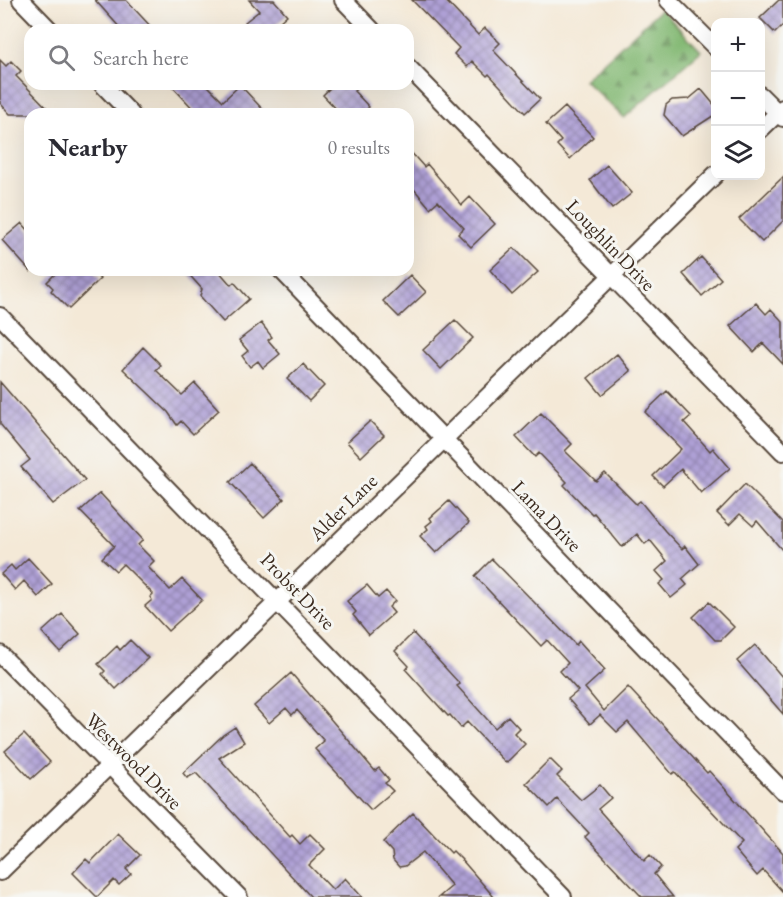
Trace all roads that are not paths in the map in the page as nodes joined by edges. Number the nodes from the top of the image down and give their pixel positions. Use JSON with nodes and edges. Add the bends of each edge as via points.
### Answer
{"nodes":[{"id":1,"x":21,"y":0,"type":"edge"},
{"id":2,"x":343,"y":0,"type":"edge"},
{"id":3,"x":668,"y":0,"type":"edge"},
{"id":4,"x":44,"y":24,"type":"edge"},
{"id":5,"x":366,"y":24,"type":"edge"},
{"id":6,"x":711,"y":43,"type":"edge"},
{"id":7,"x":414,"y":73,"type":"edge"},
{"id":8,"x":108,"y":90,"type":"edge"},
{"id":9,"x":765,"y":99,"type":"edge"},
{"id":10,"x":125,"y":108,"type":"edge"},
{"id":11,"x":781,"y":113,"type":"edge"},
{"id":12,"x":765,"y":126,"type":"edge"},
{"id":13,"x":711,"y":179,"type":"edge"},
{"id":14,"x":287,"y":276,"type":"edge"},
{"id":15,"x":611,"y":276,"type":"junction"},
{"id":16,"x":0,"y":316,"type":"edge"},
{"id":17,"x":444,"y":440,"type":"junction"},
{"id":18,"x":783,"y":452,"type":"edge"},
{"id":19,"x":277,"y":599,"type":"junction"},
{"id":20,"x":0,"y":654,"type":"edge"},
{"id":21,"x":110,"y":766,"type":"junction"},
{"id":22,"x":783,"y":791,"type":"edge"},
{"id":23,"x":0,"y":872,"type":"edge"},
{"id":24,"x":239,"y":897,"type":"edge"},
{"id":25,"x":563,"y":897,"type":"edge"}],
"edges":[{"from":1,"to":4,"type":"street"},
{"from":2,"to":5,"type":"street"},
{"from":3,"to":6,"type":"street"},
{"from":7,"to":15,"type":"street","name":"Loughlin Drive"},
{"from":8,"to":10,"type":"street"},
{"from":9,"to":11,"type":"street"},
{"from":11,"to":12,"type":"street"},
{"from":13,"to":15,"type":"street","name":"Alder Lane"},
{"from":14,"to":17,"type":"street","name":"Lama Drive"},
{"from":15,"to":17,"type":"street","name":"Alder Lane"},
{"from":15,"to":18,"type":"street","name":"Loughlin Drive"},
{"from":16,"to":19,"type":"street","name":"Probst Drive"},
{"from":17,"to":19,"type":"street","name":"Alder Lane"},
{"from":17,"to":22,"type":"street","name":"Lama Drive"},
{"from":19,"to":21,"type":"street","name":"Alder Lane"},
{"from":19,"to":25,"type":"street","name":"Probst Drive"},
{"from":20,"to":21,"type":"street","name":"Westwood Drive"},
{"from":21,"to":23,"type":"street","name":"Alder Lane"},
{"from":21,"to":24,"type":"street","name":"Westwood Drive"}]}
